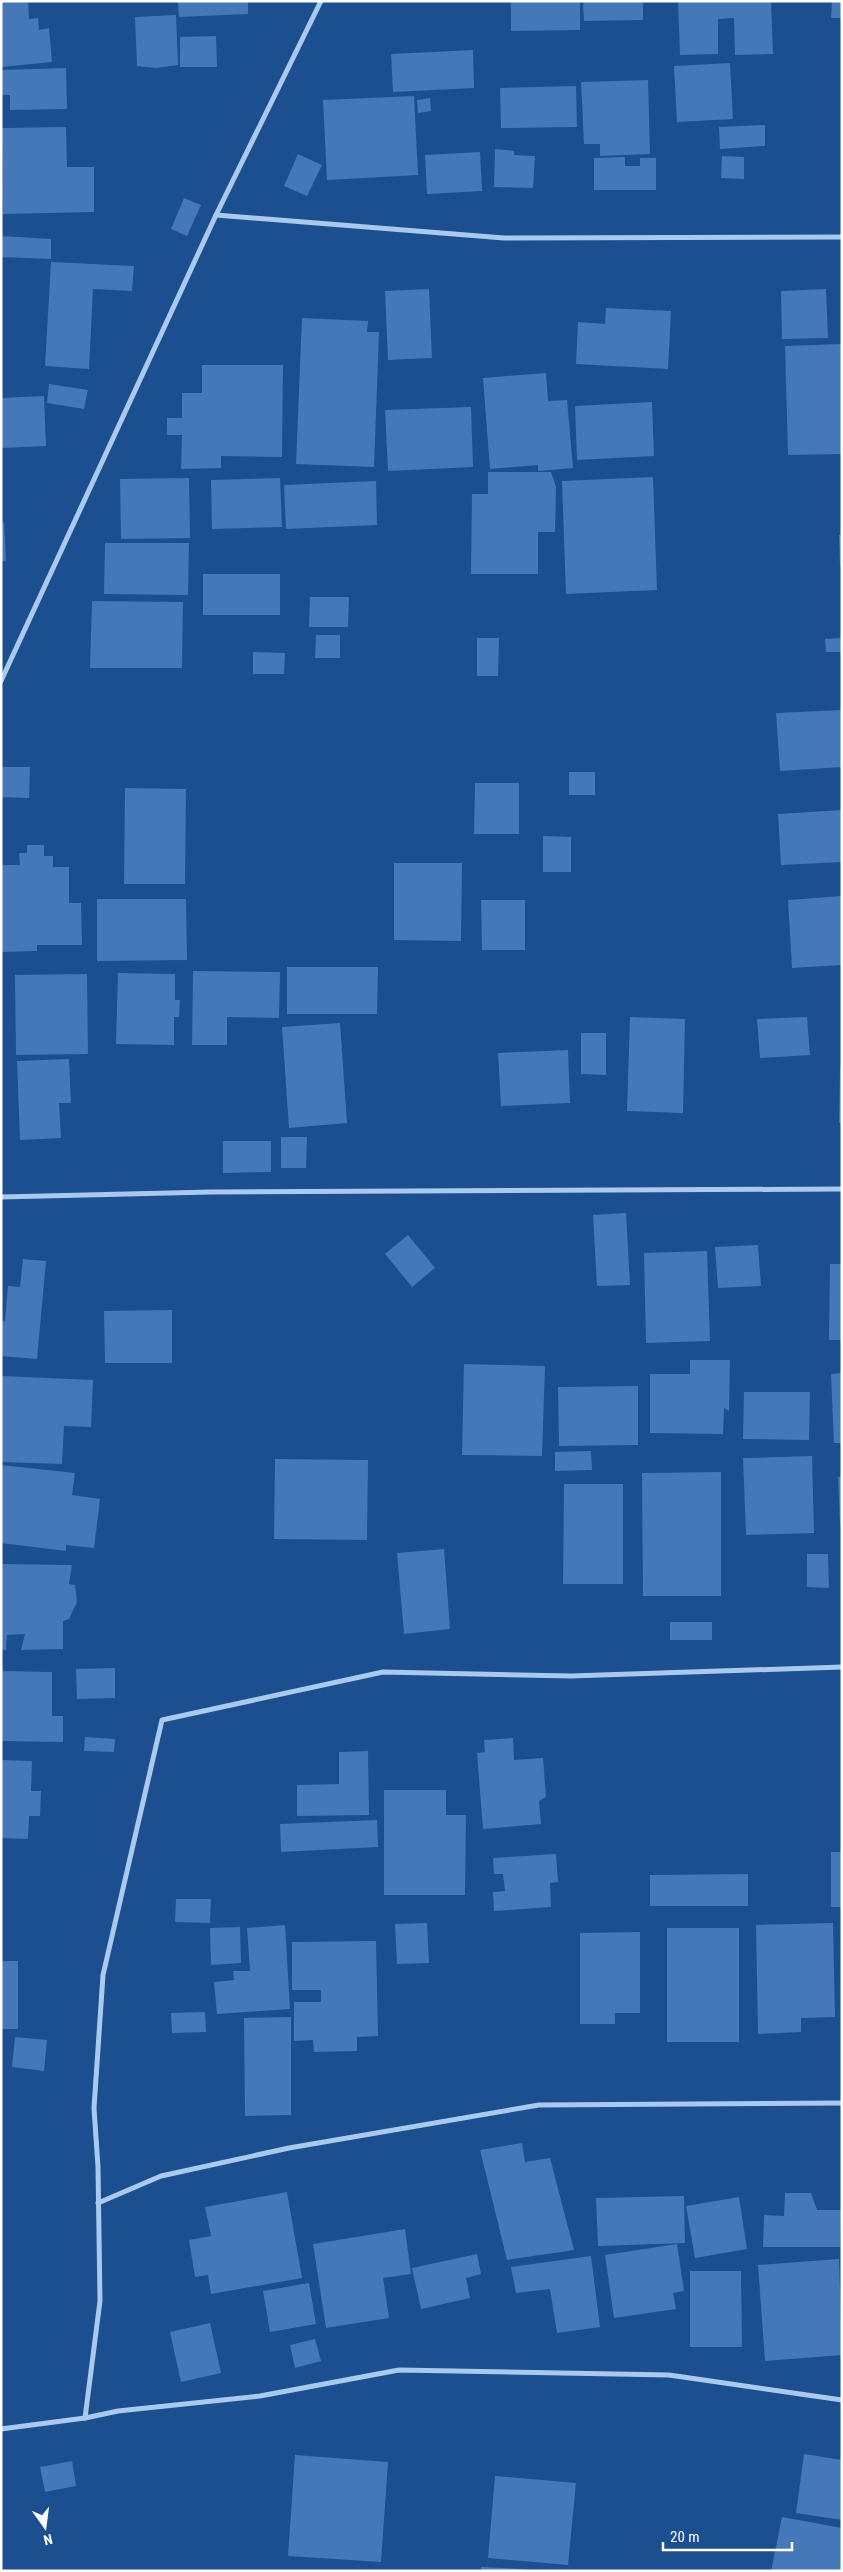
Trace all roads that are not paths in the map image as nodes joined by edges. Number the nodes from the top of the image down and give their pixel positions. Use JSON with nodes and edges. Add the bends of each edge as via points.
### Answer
{"nodes":[{"id":1,"x":321,"y":1,"type":"edge"},
{"id":2,"x":216,"y":214,"type":"junction"},
{"id":3,"x":842,"y":237,"type":"edge"},
{"id":4,"x":1,"y":681,"type":"edge"},
{"id":5,"x":842,"y":1189,"type":"edge"},
{"id":6,"x":1,"y":1197,"type":"edge"},
{"id":7,"x":842,"y":1667,"type":"edge"},
{"id":8,"x":842,"y":2104,"type":"edge"},
{"id":9,"x":98,"y":2203,"type":"junction"},
{"id":10,"x":842,"y":2400,"type":"edge"},
{"id":11,"x":85,"y":2418,"type":"junction"},
{"id":12,"x":1,"y":2429,"type":"edge"}],
"edges":[{"from":1,"to":2,"type":"street"},
{"from":2,"to":3,"type":"street","via":[[504,238]]},
{"from":2,"to":4,"type":"street"},
{"from":5,"to":6,"type":"street","via":[[221,1192]]},
{"from":7,"to":9,"type":"street","via":[[571,1676],[383,1672],[162,1720],[103,1975],[94,2108]]},
{"from":8,"to":9,"type":"street","via":[[539,2105],[289,2148],[161,2176]]},
{"from":9,"to":11,"type":"street","via":[[100,2302]]},
{"from":10,"to":11,"type":"street","via":[[669,2375],[399,2370],[260,2396],[118,2411]]},
{"from":11,"to":12,"type":"street"}]}
